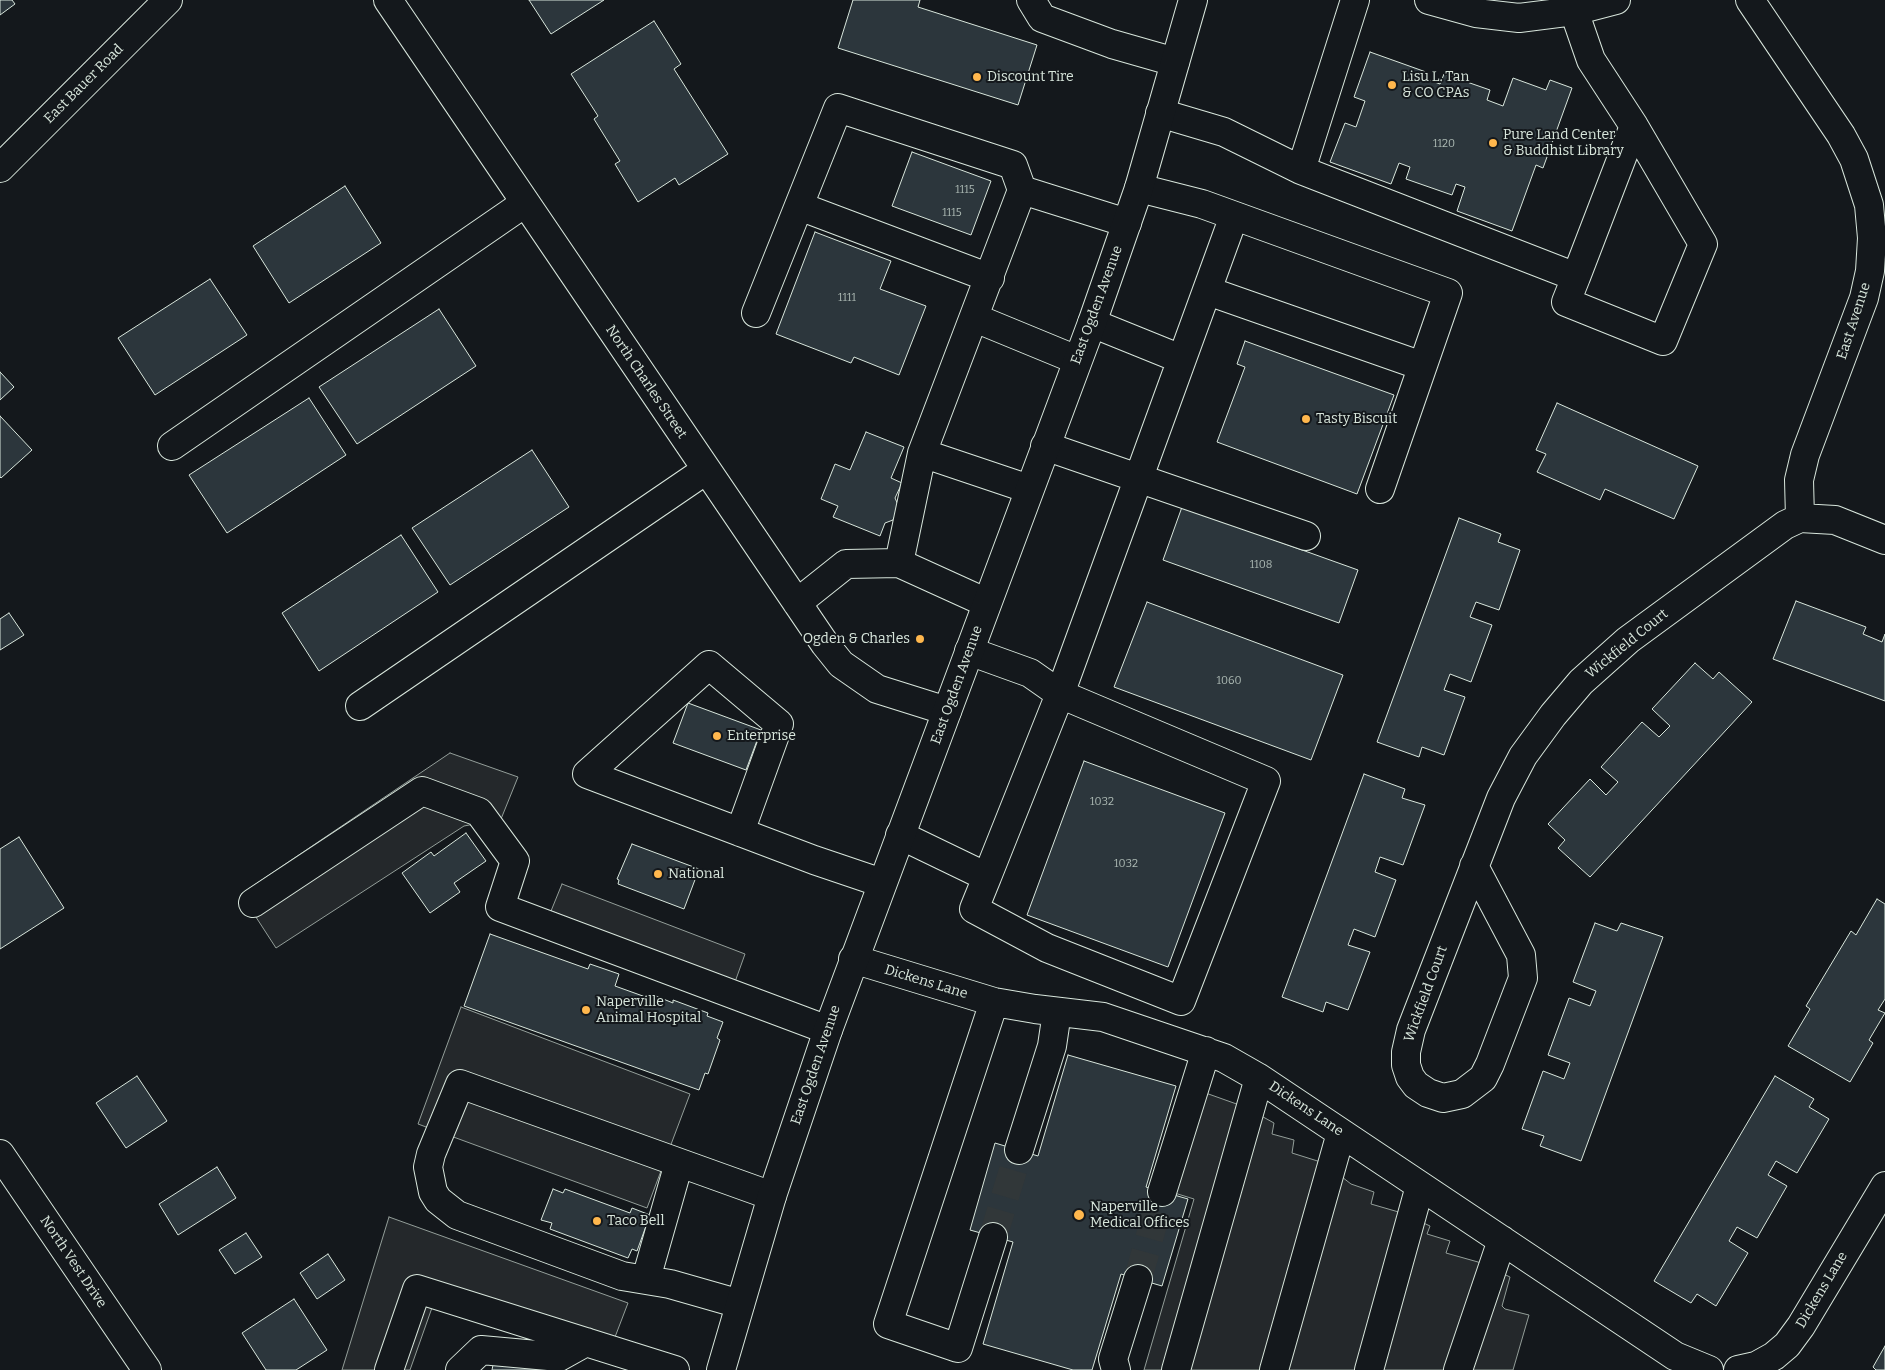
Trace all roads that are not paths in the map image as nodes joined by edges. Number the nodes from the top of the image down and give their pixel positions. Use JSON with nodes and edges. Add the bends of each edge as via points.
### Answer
{"nodes":[{"id":1,"x":168,"y":0,"type":"edge"},
{"id":2,"x":388,"y":0,"type":"edge"},
{"id":3,"x":1031,"y":0,"type":"edge"},
{"id":4,"x":1192,"y":0,"type":"edge"},
{"id":5,"x":1355,"y":0,"type":"edge"},
{"id":6,"x":1429,"y":0,"type":"edge"},
{"id":7,"x":1616,"y":0,"type":"edge"},
{"id":8,"x":1750,"y":0,"type":"edge"},
{"id":9,"x":1574,"y":12,"type":"junction"},
{"id":10,"x":1175,"y":62,"type":"junction"},
{"id":11,"x":1160,"y":113,"type":"junction"},
{"id":12,"x":1634,"y":126,"type":"junction"},
{"id":13,"x":0,"y":168,"type":"edge"},
{"id":14,"x":1301,"y":170,"type":"junction"},
{"id":15,"x":1139,"y":188,"type":"junction"},
{"id":16,"x":1022,"y":190,"type":"junction"},
{"id":17,"x":525,"y":203,"type":"junction"},
{"id":18,"x":799,"y":206,"type":"junction"},
{"id":19,"x":1234,"y":216,"type":"junction"},
{"id":20,"x":1127,"y":223,"type":"junction"},
{"id":21,"x":1576,"y":277,"type":"junction"},
{"id":22,"x":990,"y":278,"type":"junction"},
{"id":23,"x":1208,"y":291,"type":"junction"},
{"id":24,"x":756,"y":313,"type":"dead end"},
{"id":25,"x":975,"y":318,"type":"junction"},
{"id":26,"x":1092,"y":323,"type":"junction"},
{"id":27,"x":1181,"y":359,"type":"junction"},
{"id":28,"x":1077,"y":360,"type":"junction"},
{"id":29,"x":1422,"y":366,"type":"junction"},
{"id":30,"x":172,"y":446,"type":"dead end"},
{"id":31,"x":1045,"y":446,"type":"junction"},
{"id":32,"x":922,"y":453,"type":"junction"},
{"id":33,"x":706,"y":470,"type":"junction"},
{"id":34,"x":1138,"y":479,"type":"junction"},
{"id":35,"x":1029,"y":489,"type":"junction"},
{"id":36,"x":1380,"y":489,"type":"dead end"},
{"id":37,"x":1800,"y":518,"type":"junction"},
{"id":38,"x":1306,"y":536,"type":"dead end"},
{"id":39,"x":1885,"y":540,"type":"edge"},
{"id":40,"x":899,"y":563,"type":"junction"},
{"id":41,"x":796,"y":603,"type":"junction"},
{"id":42,"x":987,"y":603,"type":"junction"},
{"id":43,"x":970,"y":651,"type":"junction"},
{"id":44,"x":1060,"y":694,"type":"junction"},
{"id":45,"x":360,"y":706,"type":"dead end"},
{"id":46,"x":947,"y":711,"type":"junction"},
{"id":47,"x":740,"y":832,"type":"junction"},
{"id":48,"x":900,"y":835,"type":"junction"},
{"id":49,"x":1474,"y":866,"type":"junction"},
{"id":50,"x":987,"y":877,"type":"junction"},
{"id":51,"x":882,"y":883,"type":"junction"},
{"id":52,"x":253,"y":903,"type":"dead end"},
{"id":53,"x":853,"y":959,"type":"junction"},
{"id":54,"x":994,"y":1002,"type":"junction"},
{"id":55,"x":1057,"y":1012,"type":"junction"},
{"id":56,"x":828,"y":1030,"type":"junction"},
{"id":57,"x":1206,"y":1051,"type":"junction"},
{"id":58,"x":1258,"y":1078,"type":"junction"},
{"id":59,"x":1341,"y":1133,"type":"junction"},
{"id":60,"x":1019,"y":1150,"type":"tunnel mouth"},
{"id":61,"x":0,"y":1154,"type":"edge"},
{"id":62,"x":679,"y":1163,"type":"junction"},
{"id":63,"x":1420,"y":1186,"type":"junction"},
{"id":64,"x":1885,"y":1186,"type":"edge"},
{"id":65,"x":1162,"y":1192,"type":"tunnel mouth"},
{"id":66,"x":772,"y":1196,"type":"junction"},
{"id":67,"x":993,"y":1237,"type":"tunnel mouth"},
{"id":68,"x":1502,"y":1240,"type":"junction"},
{"id":69,"x":646,"y":1279,"type":"junction"},
{"id":70,"x":1138,"y":1279,"type":"tunnel mouth"},
{"id":71,"x":740,"y":1304,"type":"junction"},
{"id":72,"x":586,"y":1342,"type":"junction"},
{"id":73,"x":146,"y":1370,"type":"edge"},
{"id":74,"x":389,"y":1370,"type":"edge"},
{"id":75,"x":460,"y":1370,"type":"edge"},
{"id":76,"x":675,"y":1370,"type":"edge"},
{"id":77,"x":721,"y":1370,"type":"edge"},
{"id":78,"x":1116,"y":1370,"type":"edge"},
{"id":79,"x":1176,"y":1370,"type":"edge"},
{"id":80,"x":1274,"y":1370,"type":"edge"},
{"id":81,"x":1369,"y":1370,"type":"edge"},
{"id":82,"x":1458,"y":1370,"type":"edge"},
{"id":83,"x":1709,"y":1370,"type":"edge"},
{"id":84,"x":1738,"y":1370,"type":"edge"}],
"edges":[{"from":1,"to":13,"type":"street","name":"East Bauer Road"},
{"from":2,"to":17,"type":"street","name":"North Charles Street"},
{"from":3,"to":10,"type":"street","via":[[1042,18],[1112,44]]},
{"from":4,"to":10,"type":"street","name":"East Ogden Avenue"},
{"from":5,"to":14,"type":"street"},
{"from":6,"to":9,"type":"street","via":[[1476,13],[1519,18]]},
{"from":7,"to":9,"type":"street"},
{"from":8,"to":37,"type":"street","name":"East Avenue","via":[[1841,135],[1854,159],[1869,205],[1870,271],[1854,330],[1805,455],[1799,480]]},
{"from":9,"to":12,"type":"street","via":[[1591,60]]},
{"from":10,"to":11,"type":"street","name":"East Ogden Avenue"},
{"from":11,"to":14,"type":"street","via":[[1224,132]]},
{"from":11,"to":15,"type":"street","name":"East Ogden Avenue"},
{"from":12,"to":21,"type":"street"},
{"from":12,"to":21,"type":"street","via":[[1703,244],[1663,341],[1566,302]]},
{"from":14,"to":21,"type":"street"},
{"from":15,"to":19,"type":"street"},
{"from":15,"to":20,"type":"street","name":"East Ogden Avenue"},
{"from":16,"to":18,"type":"street","via":[[1013,165],[838,108]]},
{"from":16,"to":20,"type":"street"},
{"from":16,"to":22,"type":"street"},
{"from":17,"to":30,"type":"street"},
{"from":17,"to":33,"type":"street","name":"North Charles Street"},
{"from":18,"to":22,"type":"street"},
{"from":18,"to":24,"type":"street"},
{"from":19,"to":23,"type":"street"},
{"from":19,"to":29,"type":"street","via":[[1448,292]]},
{"from":20,"to":26,"type":"street","name":"East Ogden Avenue"},
{"from":22,"to":25,"type":"street"},
{"from":23,"to":27,"type":"street"},
{"from":23,"to":29,"type":"street"},
{"from":25,"to":28,"type":"street"},
{"from":25,"to":32,"type":"street"},
{"from":26,"to":27,"type":"street"},
{"from":26,"to":28,"type":"street","name":"East Ogden Avenue"},
{"from":27,"to":34,"type":"street"},
{"from":28,"to":31,"type":"street","name":"East Ogden Avenue"},
{"from":29,"to":36,"type":"street"},
{"from":31,"to":34,"type":"street"},
{"from":31,"to":35,"type":"street","name":"East Ogden Avenue"},
{"from":32,"to":35,"type":"street"},
{"from":32,"to":40,"type":"street"},
{"from":33,"to":41,"type":"street","name":"North Charles Street"},
{"from":33,"to":45,"type":"street"},
{"from":34,"to":38,"type":"street"},
{"from":34,"to":44,"type":"street"},
{"from":35,"to":42,"type":"street","name":"East Ogden Avenue"},
{"from":37,"to":39,"type":"street","via":[[1835,520]]},
{"from":37,"to":49,"type":"street","name":"Wickfield Court","via":[[1762,540],[1644,628],[1581,682],[1523,756],[1501,798]]},
{"from":40,"to":41,"type":"street","via":[[846,564]]},
{"from":40,"to":42,"type":"street"},
{"from":41,"to":46,"type":"street","name":"North Charles Street","via":[[841,664],[854,675],[877,689]]},
{"from":42,"to":43,"type":"street","name":"East Ogden Avenue"},
{"from":43,"to":44,"type":"street","via":[[1030,673]]},
{"from":43,"to":46,"type":"street","name":"East Ogden Avenue"},
{"from":44,"to":50,"type":"street"},
{"from":44,"to":50,"type":"street","via":[[1266,781],[1181,1001],[1046,948],[974,909]]},
{"from":46,"to":48,"type":"street","name":"East Ogden Avenue"},
{"from":47,"to":47,"type":"street","via":[[587,774],[709,665],[779,724]]},
{"from":47,"to":51,"type":"street"},
{"from":48,"to":50,"type":"street"},
{"from":48,"to":51,"type":"street","name":"East Ogden Avenue"},
{"from":49,"to":49,"type":"street","name":"Wickfield Court","via":[[1411,1030],[1406,1052],[1406,1066],[1416,1086],[1443,1098],[1462,1094],[1483,1078],[1523,978],[1521,955]]},
{"from":51,"to":53,"type":"street","name":"East Ogden Avenue"},
{"from":52,"to":56,"type":"street","via":[[422,791],[479,812],[515,861],[500,907]]},
{"from":53,"to":54,"type":"street","name":"Dickens Lane"},
{"from":53,"to":56,"type":"street","name":"East Ogden Avenue"},
{"from":54,"to":55,"type":"street","name":"Dickens Lane"},
{"from":54,"to":67,"type":"street","via":[[888,1324],[958,1348]]},
{"from":55,"to":57,"type":"street","name":"Dickens Lane","via":[[1103,1017]]},
{"from":55,"to":60,"type":"street","via":[[1052,1046]]},
{"from":56,"to":66,"type":"street","name":"East Ogden Avenue"},
{"from":57,"to":58,"type":"street","name":"Dickens Lane"},
{"from":57,"to":65,"type":"street"},
{"from":58,"to":59,"type":"street","name":"Dickens Lane"},
{"from":58,"to":79,"type":"street"},
{"from":59,"to":63,"type":"street","name":"Dickens Lane"},
{"from":59,"to":80,"type":"street"},
{"from":61,"to":73,"type":"street","name":"North Vest Drive"},
{"from":62,"to":66,"type":"street"},
{"from":62,"to":69,"type":"street"},
{"from":62,"to":69,"type":"street","via":[[460,1084],[428,1167],[429,1181],[438,1200],[457,1215],[622,1276]]},
{"from":63,"to":68,"type":"street","name":"Dickens Lane"},
{"from":63,"to":81,"type":"street"},
{"from":64,"to":84,"type":"street","name":"Dickens Lane","via":[[1802,1326],[1787,1345],[1756,1366]]},
{"from":66,"to":71,"type":"street","name":"East Ogden Avenue"},
{"from":68,"to":82,"type":"street"},
{"from":68,"to":83,"type":"street","name":"Dickens Lane","via":[[1675,1356]]},
{"from":69,"to":71,"type":"street"},
{"from":70,"to":78,"type":"street","via":[[1113,1359]]},
{"from":71,"to":77,"type":"street","name":"East Ogden Avenue"},
{"from":72,"to":74,"type":"street","via":[[417,1289]]},
{"from":72,"to":75,"type":"street","via":[[559,1358],[481,1350]]},
{"from":72,"to":76,"type":"street"}]}
